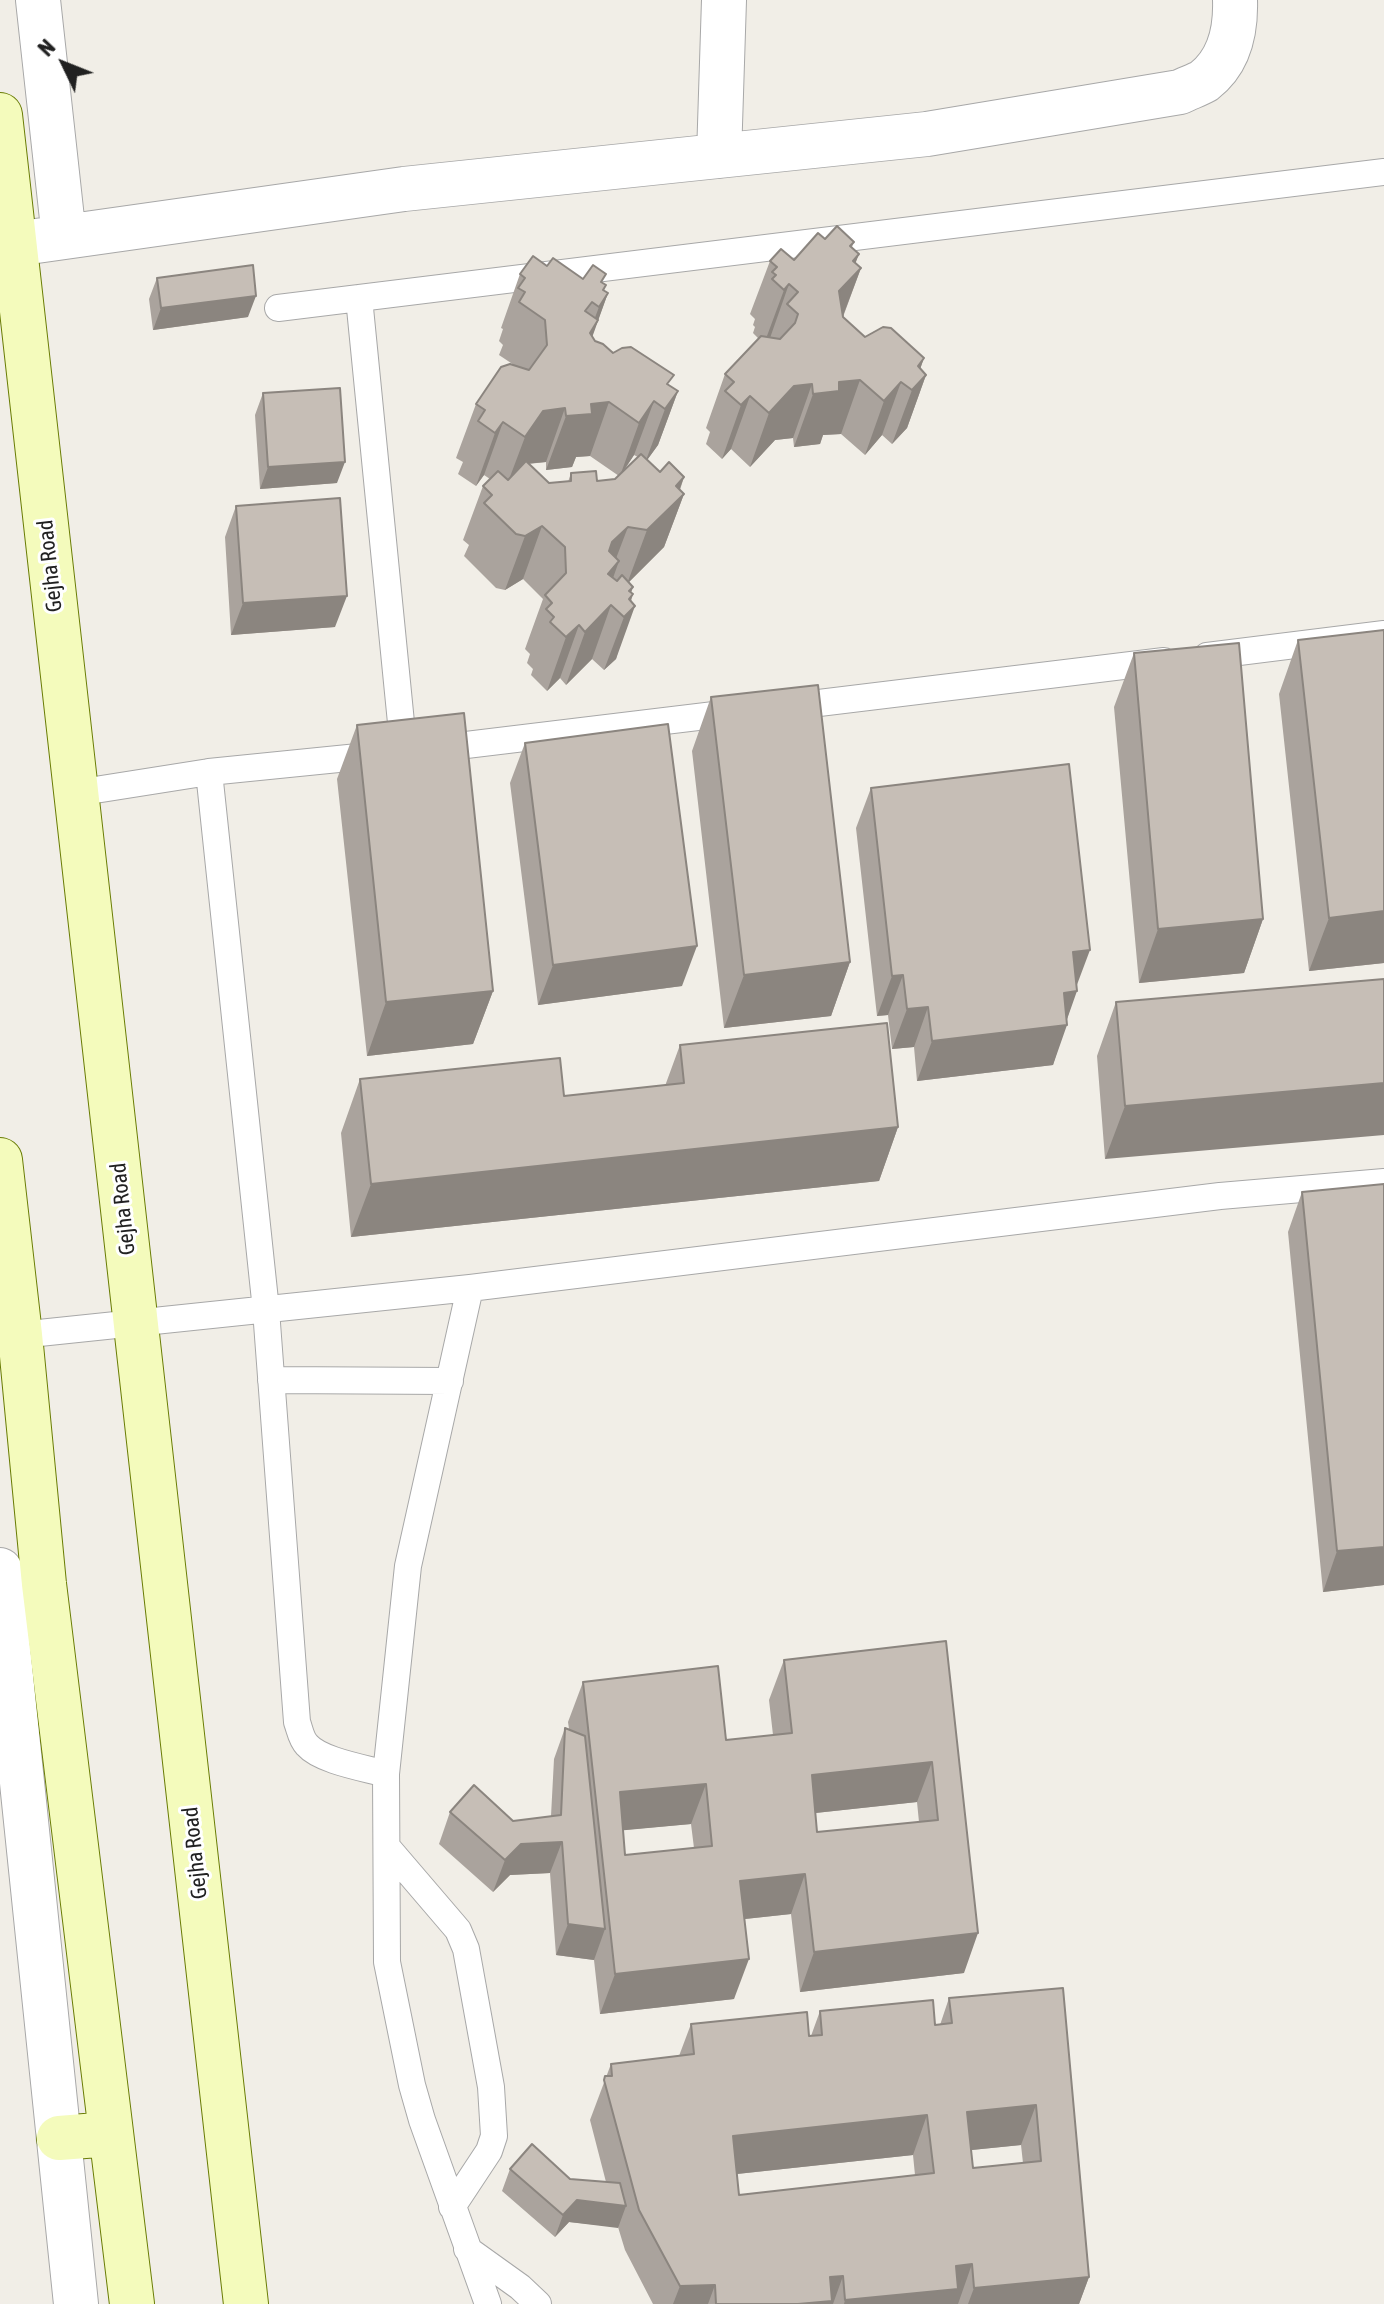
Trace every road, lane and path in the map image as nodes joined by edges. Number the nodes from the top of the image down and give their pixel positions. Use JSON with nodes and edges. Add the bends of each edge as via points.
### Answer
{"nodes":[{"id":1,"x":38,"y":0,"type":"edge"},
{"id":2,"x":724,"y":0,"type":"edge"},
{"id":3,"x":1235,"y":0,"type":"edge"},
{"id":4,"x":0,"y":115,"type":"edge"},
{"id":5,"x":719,"y":156,"type":"junction"},
{"id":6,"x":1384,"y":172,"type":"edge"},
{"id":7,"x":64,"y":237,"type":"junction"},
{"id":8,"x":15,"y":244,"type":"junction"},
{"id":9,"x":359,"y":298,"type":"junction"},
{"id":10,"x":278,"y":308,"type":"dead end"},
{"id":11,"x":1384,"y":634,"type":"edge"},
{"id":12,"x":404,"y":753,"type":"junction"},
{"id":13,"x":209,"y":772,"type":"junction"},
{"id":14,"x":76,"y":793,"type":"junction"},
{"id":15,"x":0,"y":1160,"type":"edge"},
{"id":16,"x":0,"y":1171,"type":"edge"},
{"id":17,"x":1384,"y":1182,"type":"edge"},
{"id":18,"x":6,"y":1251,"type":"edge"},
{"id":19,"x":470,"y":1288,"type":"junction"},
{"id":20,"x":266,"y":1310,"type":"junction"},
{"id":21,"x":135,"y":1322,"type":"junction"},
{"id":22,"x":20,"y":1335,"type":"junction"},
{"id":23,"x":271,"y":1380,"type":"junction"},
{"id":24,"x":450,"y":1381,"type":"junction"},
{"id":25,"x":0,"y":1570,"type":"edge"},
{"id":26,"x":386,"y":1774,"type":"junction"},
{"id":27,"x":387,"y":1847,"type":"junction"},
{"id":28,"x":111,"y":2134,"type":"junction"},
{"id":29,"x":59,"y":2138,"type":"junction"},
{"id":30,"x":452,"y":2207,"type":"junction"},
{"id":31,"x":467,"y":2249,"type":"junction"},
{"id":32,"x":76,"y":2304,"type":"edge"},
{"id":33,"x":132,"y":2304,"type":"edge"},
{"id":34,"x":246,"y":2304,"type":"edge"},
{"id":35,"x":488,"y":2304,"type":"edge"},
{"id":36,"x":538,"y":2304,"type":"edge"}],
"edges":[{"from":1,"to":7,"type":"street"},
{"from":2,"to":5,"type":"street"},
{"from":3,"to":5,"type":"street","via":[[1232,42],[1219,65],[1203,81],[1180,92],[927,134]]},
{"from":4,"to":8,"type":"street","name":"Gejha Road"},
{"from":5,"to":7,"type":"street","via":[[404,189]]},
{"from":6,"to":9,"type":"lane"},
{"from":7,"to":8,"type":"street"},
{"from":8,"to":14,"type":"street","name":"Gejha Road"},
{"from":9,"to":10,"type":"lane"},
{"from":9,"to":12,"type":"lane"},
{"from":11,"to":12,"type":"lane"},
{"from":12,"to":13,"type":"lane"},
{"from":13,"to":14,"type":"lane"},
{"from":13,"to":20,"type":"lane"},
{"from":14,"to":21,"type":"street","name":"Gejha Road"},
{"from":15,"to":16,"type":"street"},
{"from":16,"to":18,"type":"street"},
{"from":17,"to":19,"type":"lane","via":[[1204,1198]]},
{"from":18,"to":22,"type":"street"},
{"from":19,"to":20,"type":"lane"},
{"from":19,"to":24,"type":"lane"},
{"from":20,"to":21,"type":"lane"},
{"from":20,"to":23,"type":"lane"},
{"from":21,"to":22,"type":"lane"},
{"from":21,"to":34,"type":"street","name":"Gejha Road"},
{"from":22,"to":28,"type":"street","via":[[44,1584]]},
{"from":23,"to":24,"type":"lane"},
{"from":23,"to":26,"type":"lane","via":[[301,1736],[320,1755]]},
{"from":24,"to":26,"type":"lane","via":[[408,1566]]},
{"from":25,"to":29,"type":"street"},
{"from":26,"to":27,"type":"lane"},
{"from":27,"to":30,"type":"lane","via":[[387,1962],[412,2085]]},
{"from":27,"to":30,"type":"lane","via":[[458,1930],[469,1964],[491,2087],[494,2136]]},
{"from":28,"to":29,"type":"street"},
{"from":28,"to":33,"type":"street"},
{"from":29,"to":32,"type":"street"},
{"from":30,"to":31,"type":"lane"},
{"from":31,"to":35,"type":"lane"},
{"from":31,"to":36,"type":"lane"}]}
